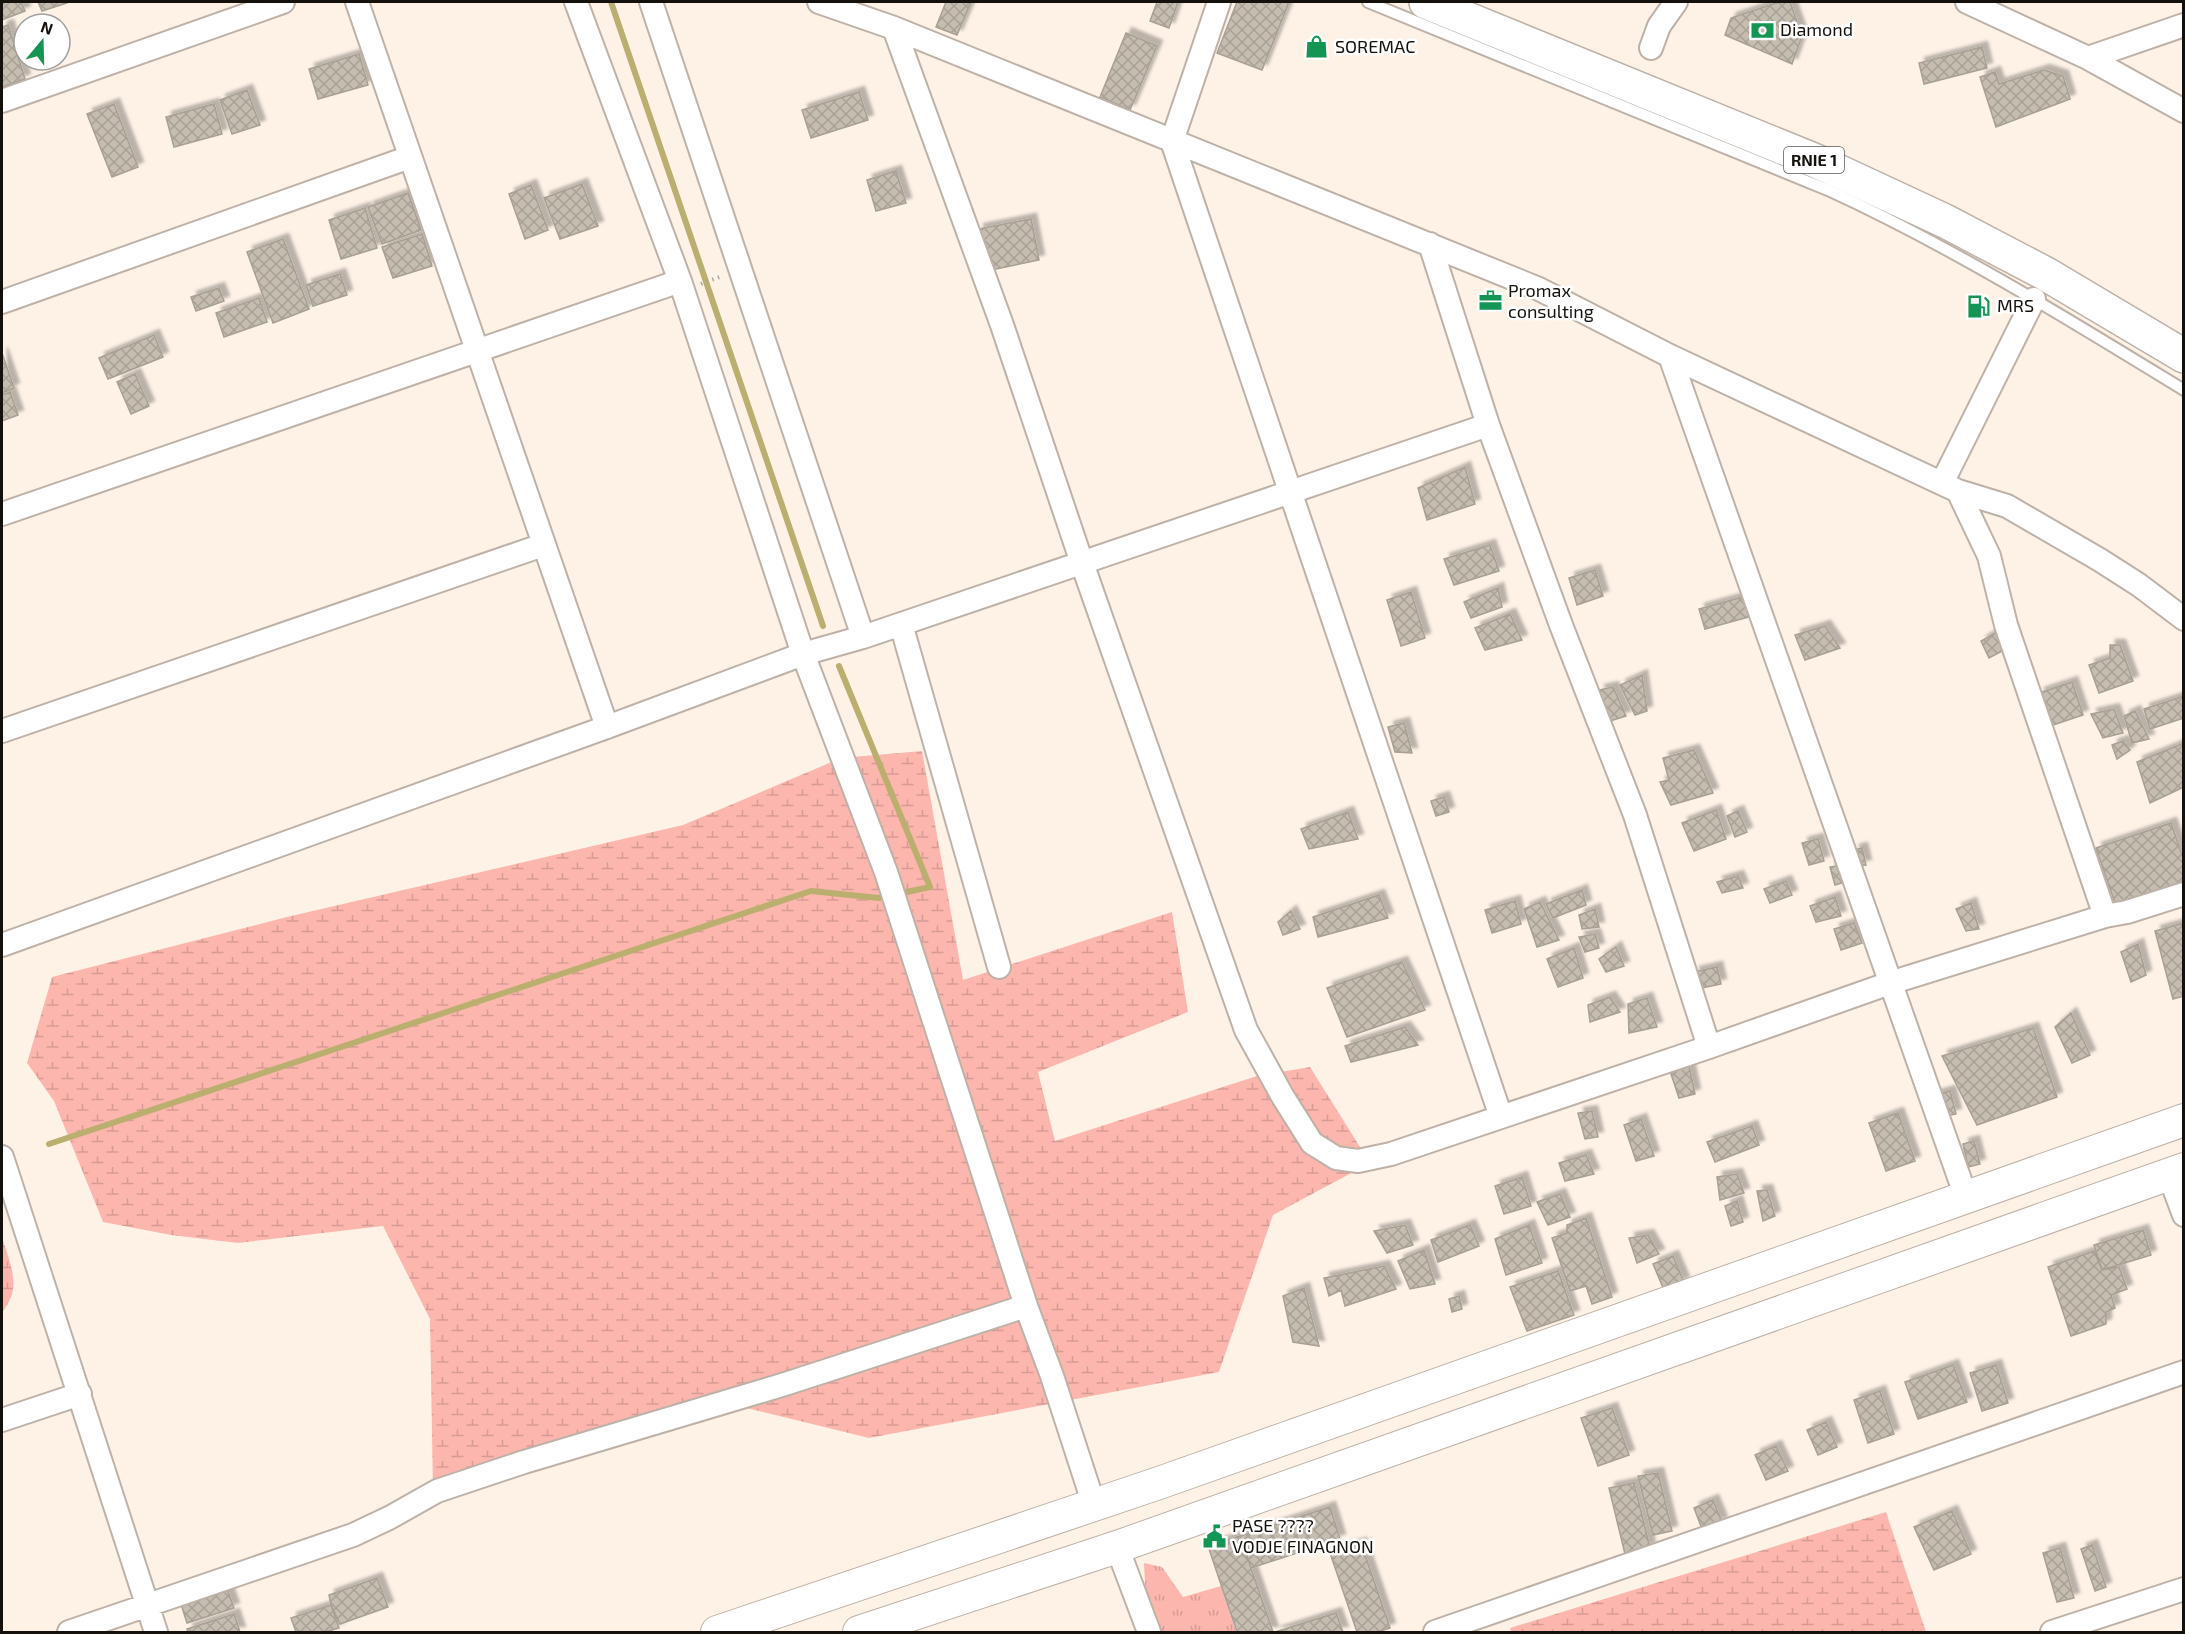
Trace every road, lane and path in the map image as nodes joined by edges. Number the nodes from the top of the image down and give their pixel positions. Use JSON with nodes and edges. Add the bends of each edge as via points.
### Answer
{"nodes":[{"id":1,"x":283,"y":2,"type":"edge"},
{"id":2,"x":357,"y":2,"type":"edge"},
{"id":3,"x":576,"y":2,"type":"edge"},
{"id":4,"x":651,"y":2,"type":"edge"},
{"id":5,"x":819,"y":2,"type":"edge"},
{"id":6,"x":1220,"y":2,"type":"edge"},
{"id":7,"x":1368,"y":2,"type":"edge"},
{"id":8,"x":1426,"y":2,"type":"edge"},
{"id":9,"x":1676,"y":2,"type":"edge"},
{"id":10,"x":1967,"y":2,"type":"edge"},
{"id":11,"x":2184,"y":25,"type":"edge"},
{"id":12,"x":894,"y":28,"type":"junction"},
{"id":13,"x":1651,"y":48,"type":"dead end"},
{"id":14,"x":2088,"y":58,"type":"junction"},
{"id":15,"x":2,"y":101,"type":"edge"},
{"id":16,"x":2184,"y":111,"type":"edge"},
{"id":17,"x":1172,"y":141,"type":"junction"},
{"id":18,"x":410,"y":157,"type":"junction"},
{"id":19,"x":1430,"y":244,"type":"junction"},
{"id":20,"x":721,"y":277,"type":"dead end"},
{"id":21,"x":689,"y":283,"type":"junction"},
{"id":22,"x":2034,"y":299,"type":"junction"},
{"id":23,"x":2,"y":302,"type":"edge"},
{"id":24,"x":477,"y":350,"type":"junction"},
{"id":25,"x":1670,"y":356,"type":"junction"},
{"id":26,"x":2184,"y":356,"type":"edge"},
{"id":27,"x":2184,"y":390,"type":"edge"},
{"id":28,"x":1488,"y":425,"type":"junction"},
{"id":29,"x":1950,"y":487,"type":"junction"},
{"id":30,"x":1290,"y":493,"type":"junction"},
{"id":31,"x":2,"y":513,"type":"edge"},
{"id":32,"x":543,"y":544,"type":"junction"},
{"id":33,"x":1082,"y":563,"type":"junction"},
{"id":34,"x":2184,"y":619,"type":"edge"},
{"id":35,"x":901,"y":624,"type":"junction"},
{"id":36,"x":863,"y":637,"type":"junction"},
{"id":37,"x":802,"y":654,"type":"junction"},
{"id":38,"x":607,"y":727,"type":"junction"},
{"id":39,"x":2,"y":730,"type":"edge"},
{"id":40,"x":2184,"y":894,"type":"edge"},
{"id":41,"x":2105,"y":916,"type":"junction"},
{"id":42,"x":2,"y":945,"type":"edge"},
{"id":43,"x":999,"y":967,"type":"dead end"},
{"id":44,"x":1890,"y":983,"type":"junction"},
{"id":45,"x":1709,"y":1047,"type":"junction"},
{"id":46,"x":1502,"y":1117,"type":"junction"},
{"id":47,"x":2184,"y":1120,"type":"edge"},
{"id":48,"x":2,"y":1157,"type":"edge"},
{"id":49,"x":2176,"y":1172,"type":"edge"},
{"id":50,"x":1966,"y":1197,"type":"junction"},
{"id":51,"x":2184,"y":1215,"type":"edge"},
{"id":52,"x":1026,"y":1306,"type":"junction"},
{"id":53,"x":2184,"y":1372,"type":"edge"},
{"id":54,"x":80,"y":1394,"type":"junction"},
{"id":55,"x":2,"y":1420,"type":"edge"},
{"id":56,"x":1094,"y":1505,"type":"junction"},
{"id":57,"x":1117,"y":1546,"type":"junction"},
{"id":58,"x":2184,"y":1588,"type":"edge"},
{"id":59,"x":148,"y":1605,"type":"junction"},
{"id":60,"x":69,"y":1632,"type":"edge"},
{"id":61,"x":156,"y":1632,"type":"edge"},
{"id":62,"x":717,"y":1632,"type":"edge"},
{"id":63,"x":859,"y":1632,"type":"edge"},
{"id":64,"x":1149,"y":1632,"type":"edge"},
{"id":65,"x":1434,"y":1632,"type":"edge"},
{"id":66,"x":2052,"y":1632,"type":"edge"}],
"edges":[{"from":1,"to":15,"type":"street"},
{"from":2,"to":18,"type":"street"},
{"from":3,"to":21,"type":"street"},
{"from":4,"to":36,"type":"street"},
{"from":5,"to":12,"type":"street"},
{"from":6,"to":17,"type":"street"},
{"from":7,"to":22,"type":"lane","via":[[1828,190]]},
{"from":8,"to":26,"type":"highway","number":"RNIE 1","via":[[1816,161],[1945,221],[2046,274]]},
{"from":9,"to":13,"type":"street","via":[[1659,26]]},
{"from":10,"to":14,"type":"street"},
{"from":11,"to":14,"type":"street"},
{"from":12,"to":17,"type":"street"},
{"from":12,"to":33,"type":"street","via":[[1002,325]]},
{"from":14,"to":16,"type":"street"},
{"from":17,"to":19,"type":"street"},
{"from":17,"to":30,"type":"street"},
{"from":18,"to":23,"type":"street"},
{"from":18,"to":24,"type":"street"},
{"from":19,"to":25,"type":"street","via":[[1539,289]]},
{"from":19,"to":28,"type":"street"},
{"from":20,"to":21,"type":"path"},
{"from":21,"to":24,"type":"street"},
{"from":21,"to":37,"type":"street"},
{"from":22,"to":27,"type":"lane"},
{"from":22,"to":29,"type":"street"},
{"from":24,"to":31,"type":"street"},
{"from":24,"to":32,"type":"street"},
{"from":25,"to":29,"type":"street"},
{"from":25,"to":44,"type":"street"},
{"from":28,"to":30,"type":"street"},
{"from":28,"to":45,"type":"street","via":[[1635,815]]},
{"from":29,"to":34,"type":"street","via":[[2007,506],[2100,560]]},
{"from":29,"to":41,"type":"street","via":[[1989,556],[2006,625]]},
{"from":30,"to":33,"type":"street"},
{"from":30,"to":46,"type":"street"},
{"from":32,"to":38,"type":"street"},
{"from":32,"to":39,"type":"street"},
{"from":33,"to":35,"type":"street"},
{"from":33,"to":46,"type":"street","via":[[1246,1030],[1312,1143],[1336,1158],[1358,1161]]},
{"from":35,"to":36,"type":"street"},
{"from":35,"to":43,"type":"street"},
{"from":36,"to":37,"type":"street"},
{"from":37,"to":38,"type":"street"},
{"from":37,"to":52,"type":"street","via":[[903,921]]},
{"from":38,"to":42,"type":"street"},
{"from":40,"to":41,"type":"street"},
{"from":41,"to":44,"type":"street"},
{"from":44,"to":45,"type":"street"},
{"from":44,"to":50,"type":"street"},
{"from":45,"to":46,"type":"street"},
{"from":47,"to":50,"type":"street"},
{"from":48,"to":54,"type":"street"},
{"from":49,"to":51,"type":"street"},
{"from":49,"to":57,"type":"street"},
{"from":50,"to":56,"type":"street"},
{"from":52,"to":56,"type":"street"},
{"from":52,"to":59,"type":"street","via":[[437,1491],[353,1535]]},
{"from":53,"to":65,"type":"street"},
{"from":54,"to":55,"type":"street"},
{"from":54,"to":59,"type":"street"},
{"from":56,"to":62,"type":"street"},
{"from":57,"to":63,"type":"street"},
{"from":57,"to":64,"type":"street"},
{"from":58,"to":66,"type":"street"},
{"from":59,"to":60,"type":"street"},
{"from":59,"to":61,"type":"street"}]}
